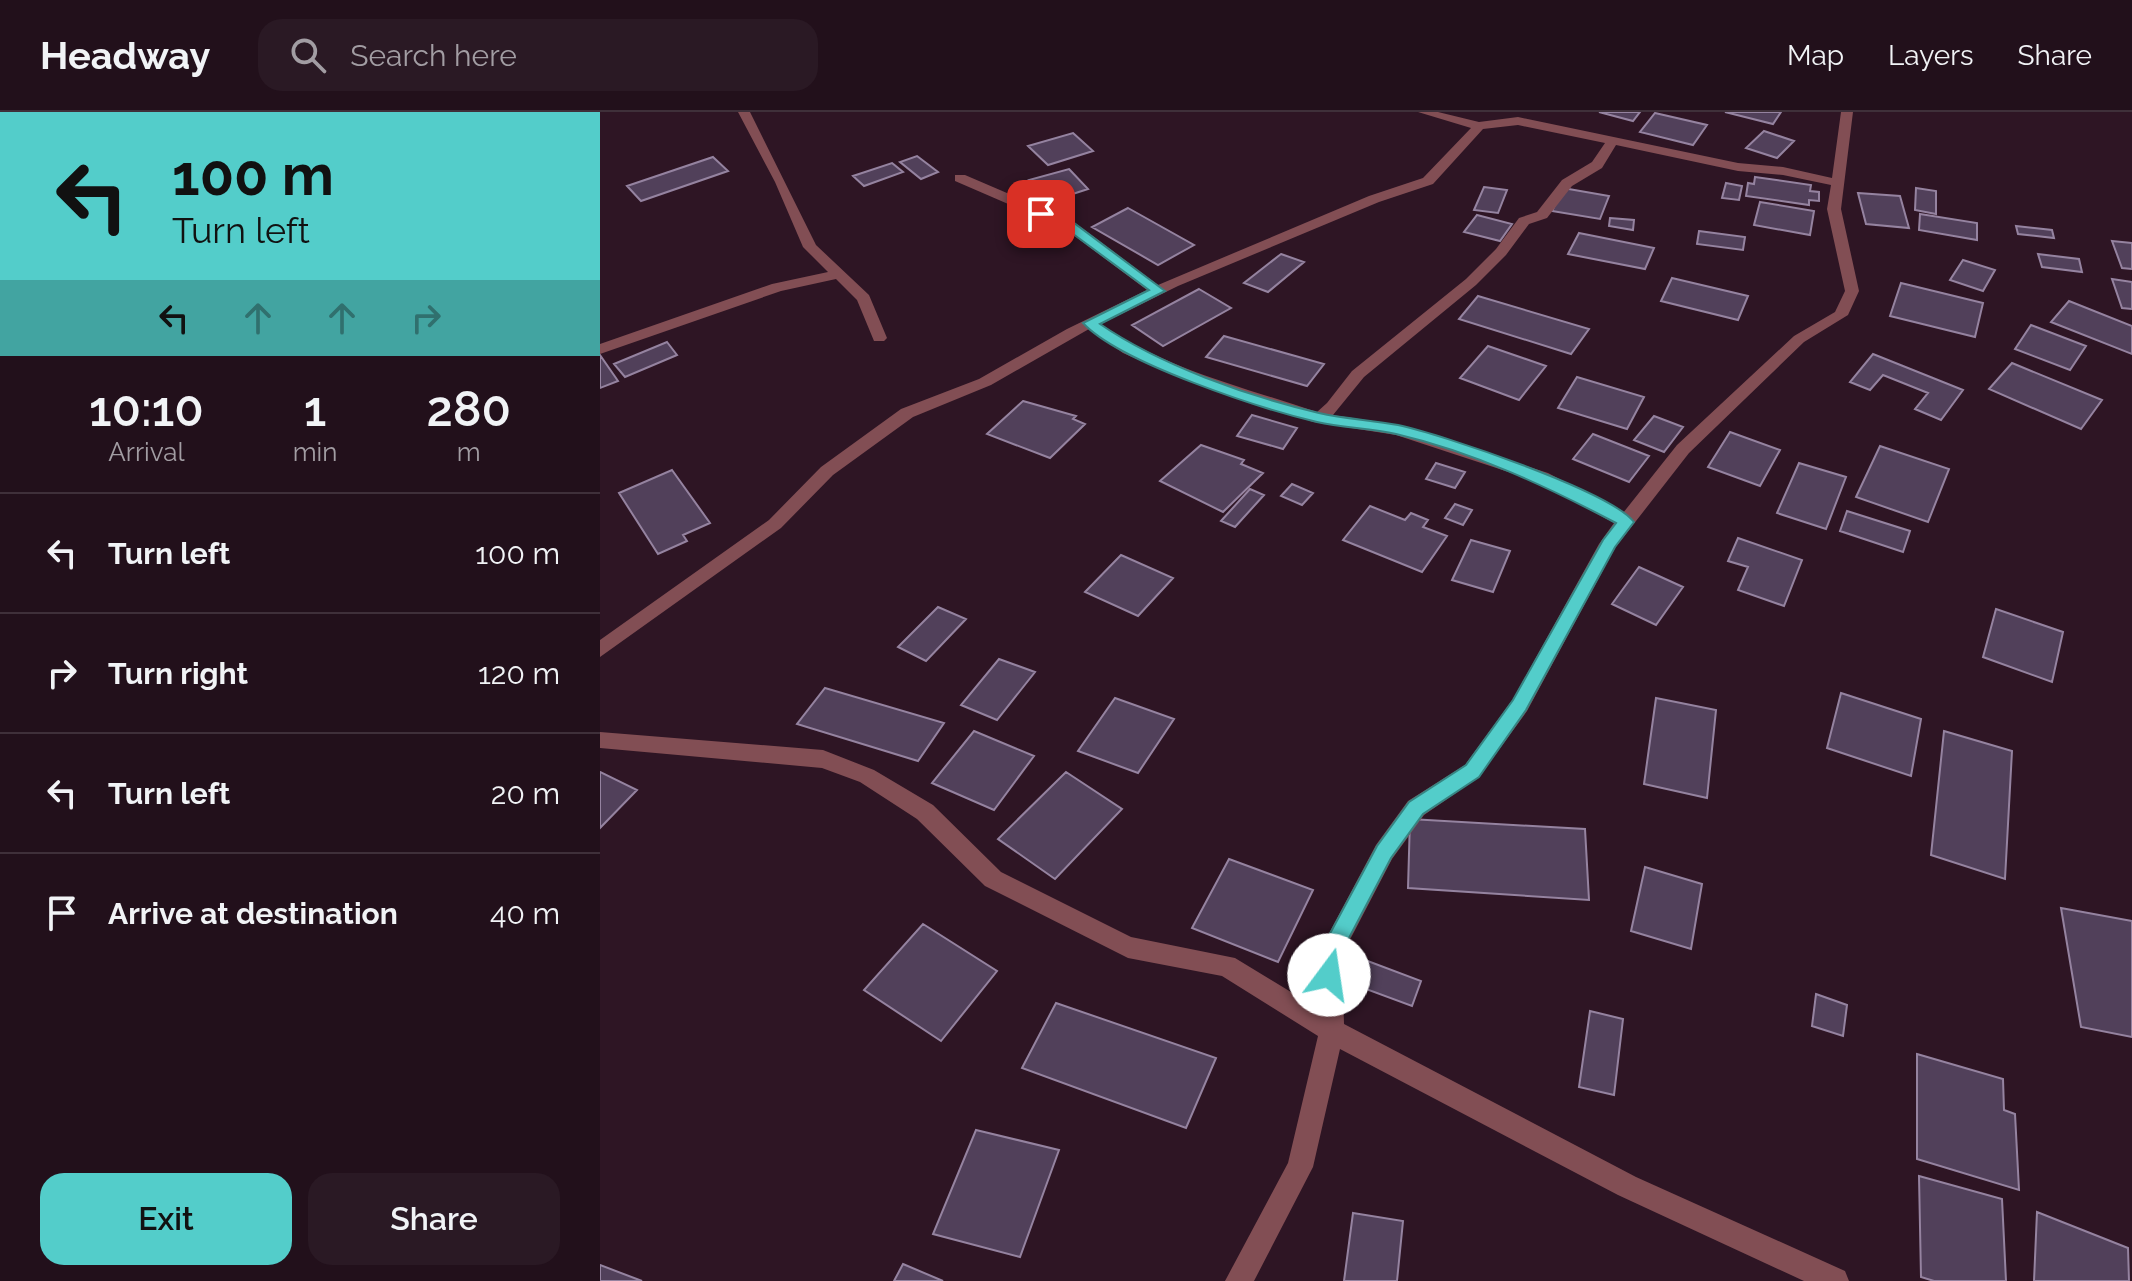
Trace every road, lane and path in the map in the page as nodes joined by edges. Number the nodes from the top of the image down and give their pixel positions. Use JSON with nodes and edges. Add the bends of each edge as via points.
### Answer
{"nodes":[{"id":1,"x":744,"y":112,"type":"edge"},
{"id":2,"x":1424,"y":112,"type":"edge"},
{"id":3,"x":1847,"y":112,"type":"edge"},
{"id":4,"x":1479,"y":126,"type":"junction"},
{"id":5,"x":1614,"y":139,"type":"junction"},
{"id":6,"x":960,"y":178,"type":"dead end"},
{"id":7,"x":1838,"y":183,"type":"junction"},
{"id":8,"x":840,"y":274,"type":"junction"},
{"id":9,"x":1158,"y":291,"type":"junction"},
{"id":10,"x":1090,"y":323,"type":"junction"},
{"id":11,"x":879,"y":338,"type":"dead end"},
{"id":12,"x":600,"y":349,"type":"edge"},
{"id":13,"x":1319,"y":418,"type":"junction"},
{"id":14,"x":1626,"y":522,"type":"junction"},
{"id":15,"x":600,"y":650,"type":"edge"},
{"id":16,"x":600,"y":740,"type":"edge"},
{"id":17,"x":1332,"y":1031,"type":"junction"},
{"id":18,"x":1239,"y":1281,"type":"edge"},
{"id":19,"x":1835,"y":1281,"type":"edge"}],
"edges":[{"from":1,"to":8,"type":"street","via":[[810,247]]},
{"from":2,"to":4,"type":"street"},
{"from":3,"to":7,"type":"street"},
{"from":4,"to":5,"type":"street","via":[[1518,121]]},
{"from":4,"to":9,"type":"street","via":[[1428,181]]},
{"from":5,"to":7,"type":"street"},
{"from":5,"to":13,"type":"street","via":[[1597,165],[1567,183],[1542,215],[1524,221],[1471,282],[1358,374]]},
{"from":6,"to":9,"type":"street","via":[[1069,225]]},
{"from":7,"to":14,"type":"street","via":[[1834,209],[1852,291],[1841,315],[1799,339],[1756,377],[1683,449]]},
{"from":8,"to":11,"type":"street","via":[[864,298]]},
{"from":8,"to":12,"type":"street","via":[[777,287]]},
{"from":9,"to":10,"type":"street"},
{"from":10,"to":13,"type":"street","via":[[1128,350],[1179,372]]},
{"from":10,"to":15,"type":"street","via":[[985,382],[907,413],[827,471],[775,524]]},
{"from":13,"to":14,"type":"street","via":[[1398,430],[1542,477]]},
{"from":14,"to":17,"type":"street","via":[[1608,544],[1520,705],[1472,771],[1416,808],[1384,852],[1330,954]]},
{"from":16,"to":17,"type":"street","via":[[823,759],[867,776],[925,812],[993,879],[1128,947],[1227,966]]},
{"from":17,"to":18,"type":"street","via":[[1300,1167]]},
{"from":17,"to":19,"type":"street","via":[[1627,1186]]}]}
